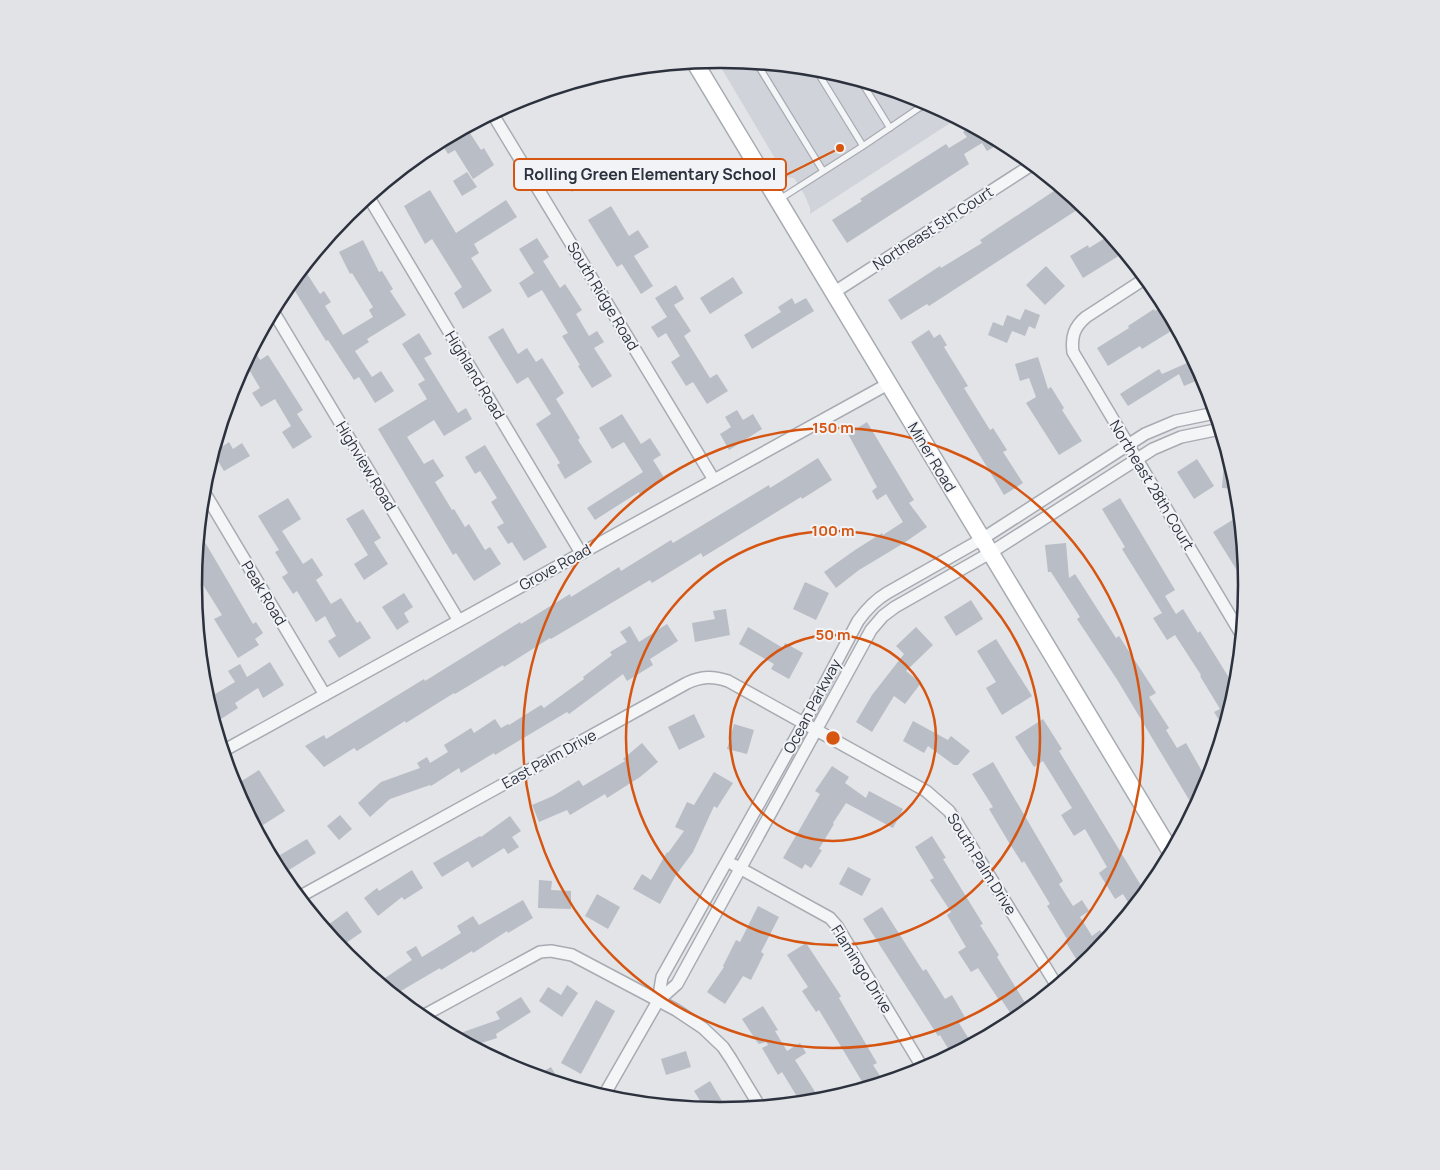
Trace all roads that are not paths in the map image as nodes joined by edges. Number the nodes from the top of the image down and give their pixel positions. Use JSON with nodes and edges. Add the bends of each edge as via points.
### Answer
{"nodes":[{"id":1,"x":699,"y":69,"type":"edge"},
{"id":2,"x":761,"y":70,"type":"edge"},
{"id":3,"x":820,"y":77,"type":"edge"},
{"id":4,"x":866,"y":89,"type":"edge"},
{"id":5,"x":920,"y":108,"type":"edge"},
{"id":6,"x":496,"y":119,"type":"edge"},
{"id":7,"x":890,"y":128,"type":"junction"},
{"id":8,"x":863,"y":146,"type":"junction"},
{"id":9,"x":1027,"y":168,"type":"edge"},
{"id":10,"x":823,"y":171,"type":"junction"},
{"id":11,"x":778,"y":200,"type":"junction"},
{"id":12,"x":372,"y":203,"type":"edge"},
{"id":13,"x":1140,"y":282,"type":"edge"},
{"id":14,"x":833,"y":293,"type":"junction"},
{"id":15,"x":277,"y":318,"type":"edge"},
{"id":16,"x":888,"y":384,"type":"junction"},
{"id":17,"x":1208,"y":414,"type":"edge"},
{"id":18,"x":1213,"y":430,"type":"edge"},
{"id":19,"x":1127,"y":444,"type":"junction"},
{"id":20,"x":1135,"y":458,"type":"junction"},
{"id":21,"x":714,"y":480,"type":"junction"},
{"id":22,"x":209,"y":501,"type":"edge"},
{"id":23,"x":982,"y":539,"type":"junction"},
{"id":24,"x":581,"y":553,"type":"junction"},
{"id":25,"x":990,"y":553,"type":"junction"},
{"id":26,"x":459,"y":621,"type":"junction"},
{"id":27,"x":1235,"y":625,"type":"edge"},
{"id":28,"x":325,"y":695,"type":"junction"},
{"id":29,"x":804,"y":723,"type":"junction"},
{"id":30,"x":817,"y":730,"type":"junction"},
{"id":31,"x":229,"y":748,"type":"edge"},
{"id":32,"x":1167,"y":846,"type":"edge"},
{"id":33,"x":726,"y":860,"type":"junction"},
{"id":34,"x":741,"y":868,"type":"junction"},
{"id":35,"x":305,"y":894,"type":"edge"},
{"id":36,"x":1054,"y":980,"type":"edge"},
{"id":37,"x":658,"y":1001,"type":"junction"},
{"id":38,"x":429,"y":1013,"type":"edge"},
{"id":39,"x":919,"y":1062,"type":"edge"},
{"id":40,"x":607,"y":1090,"type":"edge"},
{"id":41,"x":756,"y":1101,"type":"edge"}],
"edges":[{"from":1,"to":11,"type":"street","name":"Miner Road"},
{"from":2,"to":10,"type":"lane"},
{"from":3,"to":8,"type":"lane"},
{"from":4,"to":7,"type":"lane"},
{"from":5,"to":7,"type":"lane"},
{"from":6,"to":21,"type":"street","name":"South Ridge Road"},
{"from":7,"to":8,"type":"lane"},
{"from":8,"to":10,"type":"lane"},
{"from":9,"to":14,"type":"street","name":"Northeast 5th Court"},
{"from":10,"to":11,"type":"lane"},
{"from":11,"to":14,"type":"street","name":"Miner Road"},
{"from":12,"to":24,"type":"street","name":"Highland Road"},
{"from":13,"to":19,"type":"street","name":"Northeast 28th Court","via":[[1078,324],[1072,342],[1073,352]]},
{"from":14,"to":16,"type":"street","name":"Miner Road"},
{"from":15,"to":26,"type":"street","name":"Highview Road"},
{"from":16,"to":21,"type":"street","name":"Grove Road"},
{"from":16,"to":23,"type":"street","name":"Miner Road"},
{"from":17,"to":19,"type":"street","name":"Ocean Parkway","via":[[1176,421]]},
{"from":18,"to":20,"type":"street","name":"Ocean Parkway","via":[[1181,437]]},
{"from":19,"to":20,"type":"street","name":"Northeast 28th Court"},
{"from":19,"to":23,"type":"street","name":"Ocean Parkway"},
{"from":20,"to":25,"type":"street","name":"Ocean Parkway"},
{"from":20,"to":27,"type":"street","name":"Northeast 28th Court"},
{"from":21,"to":24,"type":"street","name":"Grove Road"},
{"from":22,"to":28,"type":"street","name":"Peak Road"},
{"from":23,"to":25,"type":"street","name":"Miner Road"},
{"from":23,"to":29,"type":"street","name":"Ocean Parkway","via":[[886,592],[871,604],[858,621]]},
{"from":24,"to":26,"type":"street","name":"Grove Road"},
{"from":25,"to":30,"type":"street","name":"Ocean Parkway","via":[[883,616],[872,630]]},
{"from":25,"to":32,"type":"street","name":"Miner Road"},
{"from":26,"to":28,"type":"street","name":"Grove Road"},
{"from":28,"to":31,"type":"street","name":"Grove Road"},
{"from":29,"to":30,"type":"street","name":"South Palm Drive"},
{"from":29,"to":33,"type":"street","name":"Ocean Parkway"},
{"from":29,"to":35,"type":"street","name":"East Palm Drive","via":[[728,681],[697,678]]},
{"from":30,"to":34,"type":"street","name":"Ocean Parkway"},
{"from":30,"to":36,"type":"street","name":"South Palm Drive","via":[[926,791],[949,811]]},
{"from":33,"to":34,"type":"street","name":"Flamingo Drive"},
{"from":33,"to":37,"type":"street","name":"Ocean Parkway","via":[[662,976]]},
{"from":34,"to":37,"type":"street","name":"Ocean Parkway","via":[[677,984]]},
{"from":34,"to":39,"type":"street","name":"Flamingo Drive","via":[[830,918]]},
{"from":37,"to":38,"type":"street","via":[[572,954],[551,951],[530,957]]},
{"from":37,"to":40,"type":"street","name":"Ocean Parkway"},
{"from":37,"to":41,"type":"street","via":[[681,1013],[714,1038]]}]}
